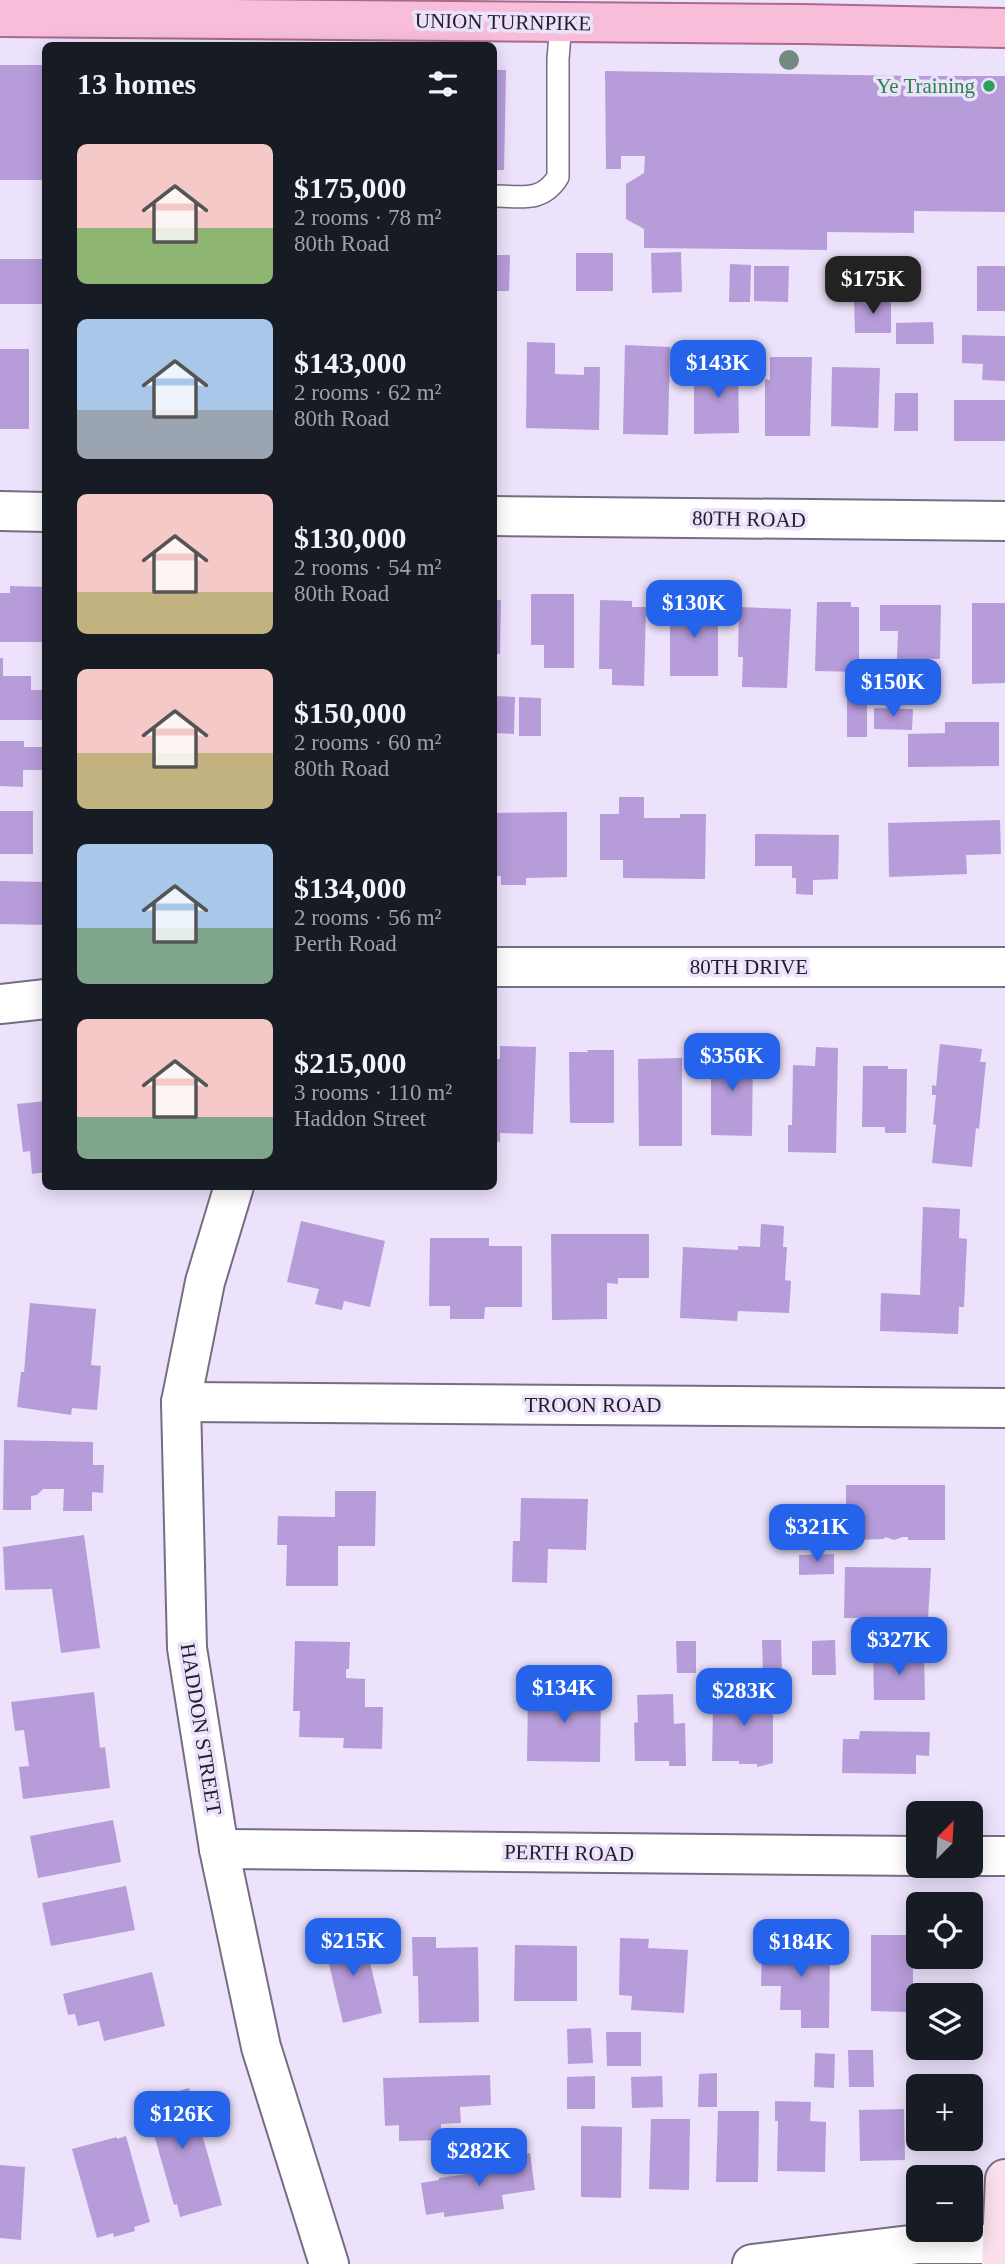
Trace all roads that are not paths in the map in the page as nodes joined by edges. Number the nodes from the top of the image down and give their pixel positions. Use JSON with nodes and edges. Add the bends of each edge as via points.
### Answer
{"nodes":[{"id":1,"x":0,"y":17,"type":"edge"},
{"id":2,"x":561,"y":23,"type":"junction"},
{"id":3,"x":1005,"y":28,"type":"edge"},
{"id":4,"x":497,"y":196,"type":"edge"},
{"id":5,"x":0,"y":512,"type":"edge"},
{"id":6,"x":42,"y":512,"type":"edge"},
{"id":7,"x":497,"y":516,"type":"edge"},
{"id":8,"x":1005,"y":521,"type":"edge"},
{"id":9,"x":497,"y":967,"type":"edge"},
{"id":10,"x":1005,"y":967,"type":"edge"},
{"id":11,"x":42,"y":999,"type":"edge"},
{"id":12,"x":0,"y":1004,"type":"edge"},
{"id":13,"x":233,"y":1190,"type":"edge"},
{"id":14,"x":181,"y":1402,"type":"junction"},
{"id":15,"x":1005,"y":1408,"type":"edge"},
{"id":16,"x":219,"y":1849,"type":"junction"},
{"id":17,"x":906,"y":1856,"type":"edge"},
{"id":18,"x":984,"y":1856,"type":"edge"},
{"id":19,"x":1005,"y":1856,"type":"edge"},
{"id":20,"x":1005,"y":2179,"type":"edge"},
{"id":21,"x":1002,"y":2250,"type":"edge"},
{"id":22,"x":329,"y":2264,"type":"edge"},
{"id":23,"x":752,"y":2264,"type":"edge"}],
"edges":[{"from":1,"to":2,"type":"main road","name":"UNION TURNPIKE"},
{"from":2,"to":3,"type":"main road","name":"UNION TURNPIKE"},
{"from":2,"to":4,"type":"lane","via":[[558,177],[551,188],[536,196]]},
{"from":5,"to":6,"type":"street"},
{"from":7,"to":8,"type":"street","name":"80TH ROAD"},
{"from":9,"to":10,"type":"street","name":"80TH DRIVE"},
{"from":11,"to":12,"type":"street"},
{"from":13,"to":14,"type":"street","name":"HADDON STREET","via":[[205,1282]]},
{"from":14,"to":15,"type":"street","name":"TROON ROAD"},
{"from":14,"to":16,"type":"street","name":"HADDON STREET","via":[[187,1648]]},
{"from":16,"to":17,"type":"street","name":"PERTH ROAD"},
{"from":16,"to":22,"type":"street","name":"HADDON STREET","via":[[261,2047]]},
{"from":18,"to":19,"type":"street"},
{"from":20,"to":21,"type":"street"},
{"from":21,"to":23,"type":"street","via":[[918,2244]]}]}
